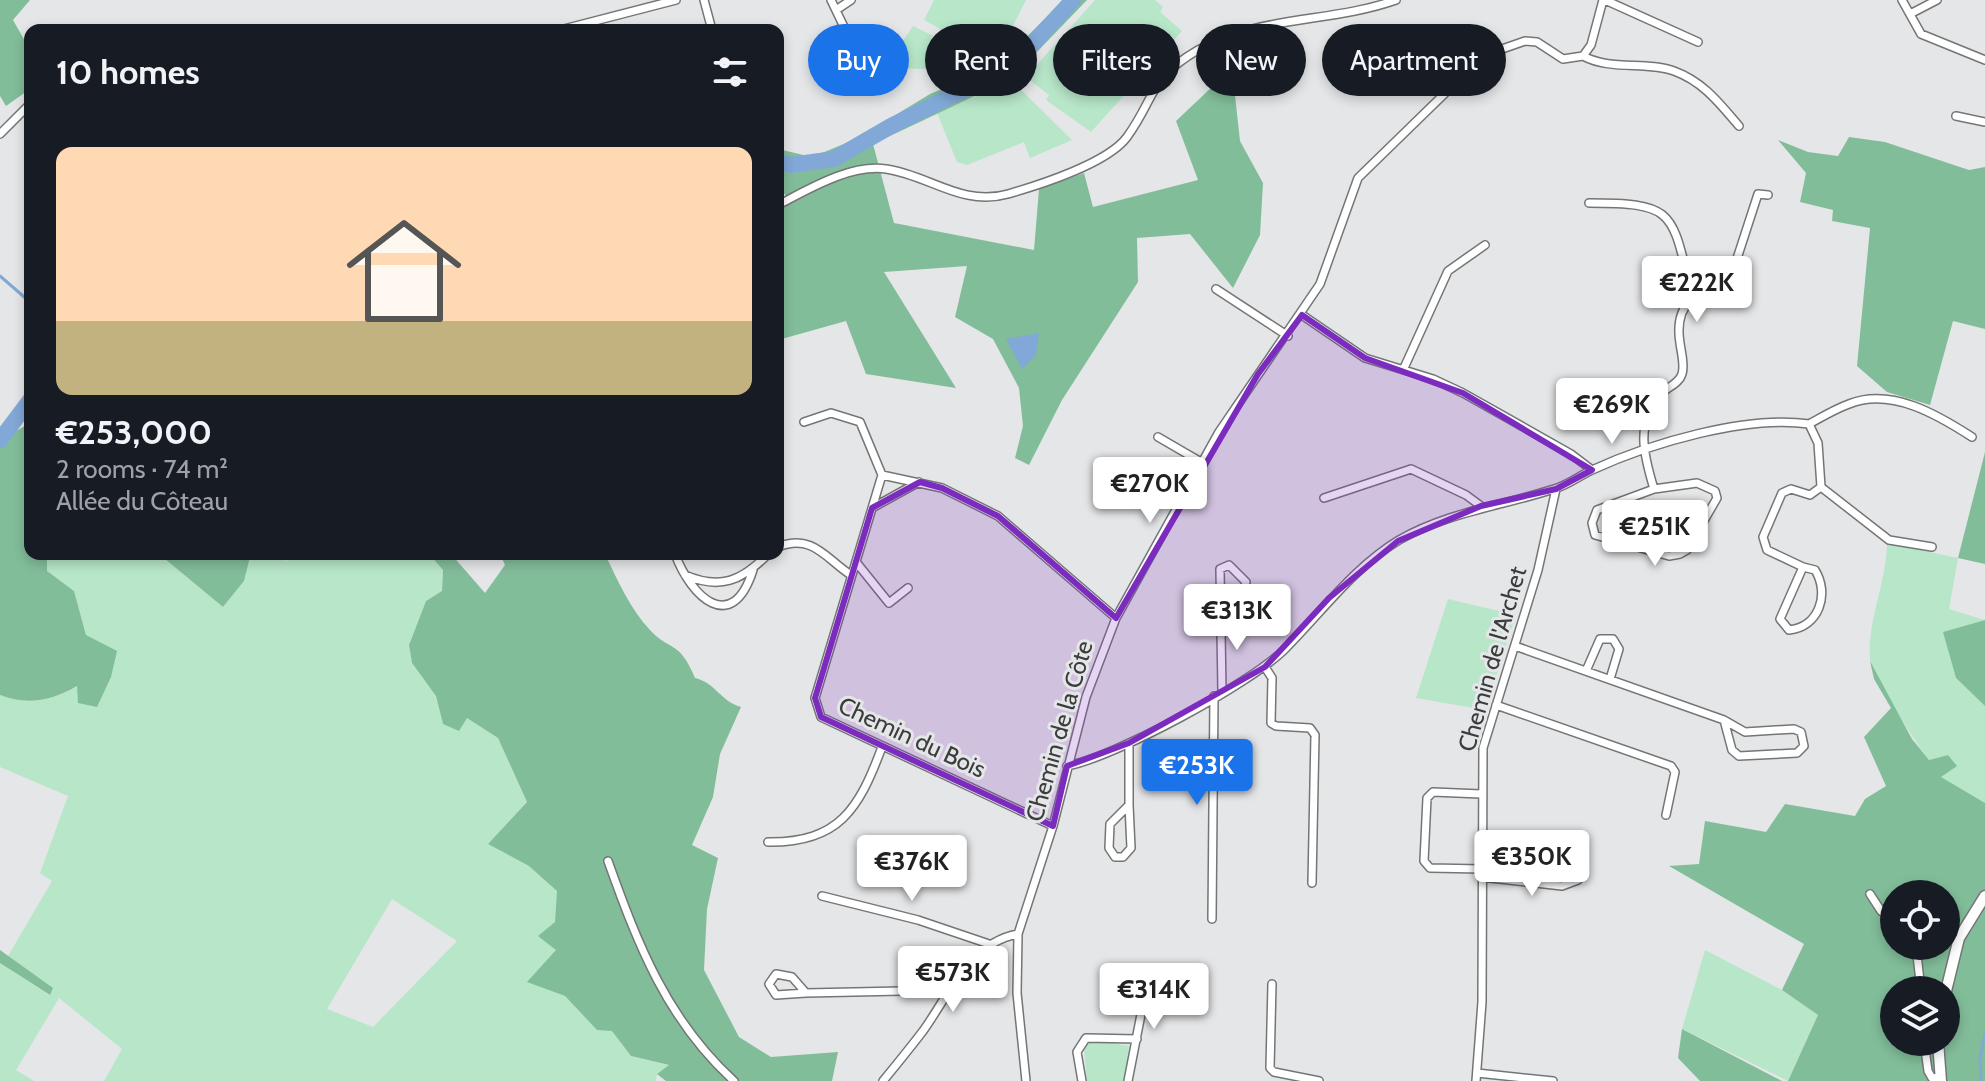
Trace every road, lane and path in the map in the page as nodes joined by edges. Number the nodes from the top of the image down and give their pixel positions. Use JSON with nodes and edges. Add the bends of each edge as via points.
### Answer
{"nodes":[{"id":1,"x":676,"y":0,"type":"edge"},
{"id":2,"x":704,"y":0,"type":"edge"},
{"id":3,"x":831,"y":0,"type":"edge"},
{"id":4,"x":851,"y":0,"type":"edge"},
{"id":5,"x":1396,"y":0,"type":"edge"},
{"id":6,"x":1604,"y":0,"type":"edge"},
{"id":7,"x":1902,"y":0,"type":"edge"},
{"id":8,"x":1937,"y":0,"type":"edge"},
{"id":9,"x":836,"y":10,"type":"junction"},
{"id":10,"x":1910,"y":14,"type":"junction"},
{"id":11,"x":583,"y":24,"type":"edge"},
{"id":12,"x":710,"y":24,"type":"edge"},
{"id":13,"x":843,"y":24,"type":"edge"},
{"id":14,"x":1698,"y":42,"type":"dead end"},
{"id":15,"x":1583,"y":56,"type":"junction"},
{"id":16,"x":1985,"y":60,"type":"edge"},
{"id":17,"x":24,"y":110,"type":"edge"},
{"id":18,"x":1956,"y":116,"type":"dead end"},
{"id":19,"x":1985,"y":122,"type":"edge"},
{"id":20,"x":1739,"y":126,"type":"dead end"},
{"id":21,"x":0,"y":134,"type":"edge"},
{"id":22,"x":1768,"y":195,"type":"dead end"},
{"id":23,"x":784,"y":202,"type":"edge"},
{"id":24,"x":1589,"y":203,"type":"dead end"},
{"id":25,"x":1485,"y":245,"type":"dead end"},
{"id":26,"x":1216,"y":289,"type":"dead end"},
{"id":27,"x":1692,"y":294,"type":"junction"},
{"id":28,"x":1302,"y":315,"type":"junction"},
{"id":29,"x":1288,"y":336,"type":"junction"},
{"id":30,"x":1404,"y":368,"type":"junction"},
{"id":31,"x":804,"y":422,"type":"dead end"},
{"id":32,"x":1809,"y":424,"type":"junction"},
{"id":33,"x":1158,"y":437,"type":"dead end"},
{"id":34,"x":1972,"y":437,"type":"dead end"},
{"id":35,"x":1643,"y":450,"type":"junction"},
{"id":36,"x":1201,"y":462,"type":"junction"},
{"id":37,"x":1592,"y":470,"type":"junction"},
{"id":38,"x":882,"y":475,"type":"junction"},
{"id":39,"x":920,"y":482,"type":"junction"},
{"id":40,"x":1821,"y":487,"type":"junction"},
{"id":41,"x":1556,"y":489,"type":"junction"},
{"id":42,"x":1654,"y":489,"type":"junction"},
{"id":43,"x":1324,"y":498,"type":"dead end"},
{"id":44,"x":1481,"y":506,"type":"junction"},
{"id":45,"x":872,"y":508,"type":"junction"},
{"id":46,"x":784,"y":545,"type":"edge"},
{"id":47,"x":1932,"y":547,"type":"dead end"},
{"id":48,"x":678,"y":560,"type":"edge"},
{"id":49,"x":762,"y":560,"type":"edge"},
{"id":50,"x":856,"y":562,"type":"junction"},
{"id":51,"x":1803,"y":567,"type":"junction"},
{"id":52,"x":753,"y":570,"type":"junction"},
{"id":53,"x":685,"y":575,"type":"junction"},
{"id":54,"x":851,"y":575,"type":"junction"},
{"id":55,"x":908,"y":588,"type":"dead end"},
{"id":56,"x":1221,"y":605,"type":"junction"},
{"id":57,"x":1116,"y":618,"type":"junction"},
{"id":58,"x":1515,"y":646,"type":"junction"},
{"id":59,"x":1265,"y":667,"type":"junction"},
{"id":60,"x":1586,"y":671,"type":"junction"},
{"id":61,"x":1610,"y":679,"type":"junction"},
{"id":62,"x":1218,"y":694,"type":"junction"},
{"id":63,"x":1496,"y":705,"type":"junction"},
{"id":64,"x":1724,"y":720,"type":"junction"},
{"id":65,"x":1129,"y":743,"type":"junction"},
{"id":66,"x":882,"y":747,"type":"junction"},
{"id":67,"x":1067,"y":766,"type":"junction"},
{"id":68,"x":1481,"y":794,"type":"junction"},
{"id":69,"x":1129,"y":805,"type":"junction"},
{"id":70,"x":1666,"y":815,"type":"dead end"},
{"id":71,"x":1053,"y":826,"type":"junction"},
{"id":72,"x":768,"y":842,"type":"dead end"},
{"id":73,"x":608,"y":861,"type":"dead end"},
{"id":74,"x":1482,"y":873,"type":"junction"},
{"id":75,"x":1578,"y":880,"type":"dead end"},
{"id":76,"x":1312,"y":883,"type":"dead end"},
{"id":77,"x":1870,"y":894,"type":"dead end"},
{"id":78,"x":822,"y":896,"type":"dead end"},
{"id":79,"x":1985,"y":896,"type":"edge"},
{"id":80,"x":1880,"y":909,"type":"edge"},
{"id":81,"x":1212,"y":919,"type":"dead end"},
{"id":82,"x":1018,"y":934,"type":"junction"},
{"id":83,"x":992,"y":945,"type":"junction"},
{"id":84,"x":1950,"y":976,"type":"edge"},
{"id":85,"x":1143,"y":979,"type":"dead end"},
{"id":86,"x":1272,"y":984,"type":"dead end"},
{"id":87,"x":950,"y":990,"type":"junction"},
{"id":88,"x":806,"y":993,"type":"junction"},
{"id":89,"x":1137,"y":1039,"type":"junction"},
{"id":90,"x":1926,"y":1056,"type":"edge"},
{"id":91,"x":1939,"y":1056,"type":"edge"},
{"id":92,"x":1476,"y":1077,"type":"edge"},
{"id":93,"x":1940,"y":1079,"type":"edge"},
{"id":94,"x":734,"y":1081,"type":"edge"},
{"id":95,"x":883,"y":1081,"type":"edge"},
{"id":96,"x":1026,"y":1081,"type":"edge"},
{"id":97,"x":1082,"y":1081,"type":"edge"},
{"id":98,"x":1128,"y":1081,"type":"edge"},
{"id":99,"x":1319,"y":1081,"type":"edge"},
{"id":100,"x":1553,"y":1081,"type":"edge"}],
"edges":[{"from":1,"to":11,"type":"street"},
{"from":2,"to":12,"type":"street"},
{"from":3,"to":9,"type":"street"},
{"from":4,"to":9,"type":"street"},
{"from":5,"to":23,"type":"street","via":[[1230,34],[1160,78],[1128,136],[1103,157],[1009,194],[966,196],[884,169],[847,174]]},
{"from":6,"to":14,"type":"street"},
{"from":6,"to":15,"type":"street"},
{"from":7,"to":10,"type":"street"},
{"from":8,"to":10,"type":"street"},
{"from":9,"to":13,"type":"street"},
{"from":10,"to":16,"type":"street","via":[[1921,34]]},
{"from":15,"to":20,"type":"street","via":[[1672,70],[1708,89]]},
{"from":15,"to":28,"type":"street","name":"Chemin de la Côte","via":[[1563,59],[1537,42],[1525,41],[1473,66],[1358,178],[1320,284]]},
{"from":17,"to":21,"type":"street"},
{"from":18,"to":19,"type":"street"},
{"from":22,"to":27,"type":"street","via":[[1758,194],[1731,277]]},
{"from":24,"to":27,"type":"street","via":[[1658,209],[1671,222]]},
{"from":25,"to":30,"type":"street","via":[[1448,271]]},
{"from":26,"to":29,"type":"street"},
{"from":27,"to":35,"type":"street","via":[[1678,332],[1684,371],[1645,419]]},
{"from":28,"to":29,"type":"street","name":"Chemin de la Côte"},
{"from":28,"to":30,"type":"street","via":[[1365,358]]},
{"from":29,"to":36,"type":"street","name":"Chemin de la Côte"},
{"from":30,"to":37,"type":"street","via":[[1514,420]]},
{"from":31,"to":38,"type":"street","via":[[831,413],[860,422]]},
{"from":32,"to":34,"type":"street","via":[[1850,403],[1883,400],[1931,411]]},
{"from":32,"to":35,"type":"street","via":[[1740,423]]},
{"from":32,"to":40,"type":"street","via":[[1818,443]]},
{"from":33,"to":36,"type":"street"},
{"from":35,"to":37,"type":"street"},
{"from":35,"to":42,"type":"street"},
{"from":36,"to":57,"type":"street","name":"Chemin de la Côte"},
{"from":37,"to":41,"type":"street"},
{"from":38,"to":39,"type":"street"},
{"from":38,"to":45,"type":"street","name":"Chemin du Bois"},
{"from":39,"to":45,"type":"street"},
{"from":39,"to":57,"type":"street","via":[[998,516]]},
{"from":40,"to":47,"type":"street","via":[[1889,540]]},
{"from":40,"to":51,"type":"street","via":[[1810,495],[1791,489],[1782,493],[1763,537],[1767,550]]},
{"from":41,"to":44,"type":"street"},
{"from":41,"to":58,"type":"street","name":"Chemin de l'Archet"},
{"from":42,"to":42,"type":"street","via":[[1597,510],[1595,535],[1669,556],[1687,550],[1717,498],[1715,491],[1697,483]]},
{"from":43,"to":44,"type":"street","via":[[1411,469]]},
{"from":44,"to":59,"type":"street","via":[[1398,541],[1329,598]]},
{"from":45,"to":50,"type":"street","name":"Chemin du Bois"},
{"from":46,"to":54,"type":"street","via":[[820,548]]},
{"from":48,"to":53,"type":"street"},
{"from":49,"to":52,"type":"street"},
{"from":50,"to":54,"type":"street","name":"Chemin du Bois"},
{"from":50,"to":55,"type":"street","via":[[889,603]]},
{"from":51,"to":51,"type":"street","via":[[1780,619],[1789,630],[1801,629],[1813,618],[1823,597],[1815,570]]},
{"from":52,"to":53,"type":"street","via":[[719,585]]},
{"from":52,"to":53,"type":"street","via":[[747,589],[728,604],[704,600]]},
{"from":54,"to":66,"type":"street","name":"Chemin du Bois","via":[[815,698],[821,717]]},
{"from":56,"to":56,"type":"street","via":[[1220,569],[1223,564],[1246,582]]},
{"from":56,"to":62,"type":"street"},
{"from":57,"to":67,"type":"street","name":"Chemin de la Côte"},
{"from":58,"to":60,"type":"street"},
{"from":58,"to":63,"type":"street","name":"Chemin de l'Archet"},
{"from":59,"to":62,"type":"street"},
{"from":59,"to":76,"type":"street","via":[[1272,678],[1271,723],[1310,728],[1315,735]]},
{"from":60,"to":61,"type":"street"},
{"from":60,"to":61,"type":"street","via":[[1600,639],[1613,639],[1619,649]]},
{"from":61,"to":64,"type":"street"},
{"from":62,"to":65,"type":"street"},
{"from":62,"to":81,"type":"street"},
{"from":63,"to":68,"type":"street","name":"Chemin de l'Archet","via":[[1483,748]]},
{"from":63,"to":70,"type":"street","via":[[1671,766],[1675,772]]},
{"from":64,"to":64,"type":"street","via":[[1732,750],[1739,756],[1797,753],[1804,746],[1801,732],[1794,729],[1745,732]]},
{"from":65,"to":67,"type":"street"},
{"from":65,"to":69,"type":"street"},
{"from":66,"to":71,"type":"street","name":"Chemin du Bois"},
{"from":66,"to":72,"type":"street","via":[[856,805],[839,822],[800,843]]},
{"from":67,"to":71,"type":"street","name":"Chemin de la Côte"},
{"from":68,"to":74,"type":"street","name":"Chemin de l'Archet"},
{"from":68,"to":74,"type":"street","via":[[1433,792],[1427,798],[1424,861],[1430,868]]},
{"from":69,"to":69,"type":"street","via":[[1110,824],[1109,848],[1115,857],[1131,848]]},
{"from":71,"to":82,"type":"street","name":"Chemin de la Côte"},
{"from":73,"to":94,"type":"street","via":[[629,919],[678,1020]]},
{"from":74,"to":75,"type":"street","via":[[1562,886]]},
{"from":74,"to":92,"type":"street","name":"Chemin de l'Archet"},
{"from":77,"to":80,"type":"street"},
{"from":78,"to":83,"type":"street"},
{"from":79,"to":84,"type":"street","via":[[1959,938]]},
{"from":82,"to":83,"type":"street"},
{"from":82,"to":96,"type":"street","name":"Chemin de la Côte","via":[[1017,993]]},
{"from":83,"to":87,"type":"street","via":[[963,970]]},
{"from":85,"to":89,"type":"street"},
{"from":86,"to":99,"type":"street","via":[[1270,1068]]},
{"from":87,"to":88,"type":"street"},
{"from":87,"to":95,"type":"street"},
{"from":88,"to":88,"type":"street","via":[[792,977],[776,974],[769,984],[776,995]]},
{"from":89,"to":97,"type":"street","via":[[1086,1038],[1077,1052]]},
{"from":89,"to":98,"type":"street"},
{"from":90,"to":93,"type":"street","via":[[1932,1078]]},
{"from":91,"to":93,"type":"street"},
{"from":92,"to":100,"type":"street"}]}
